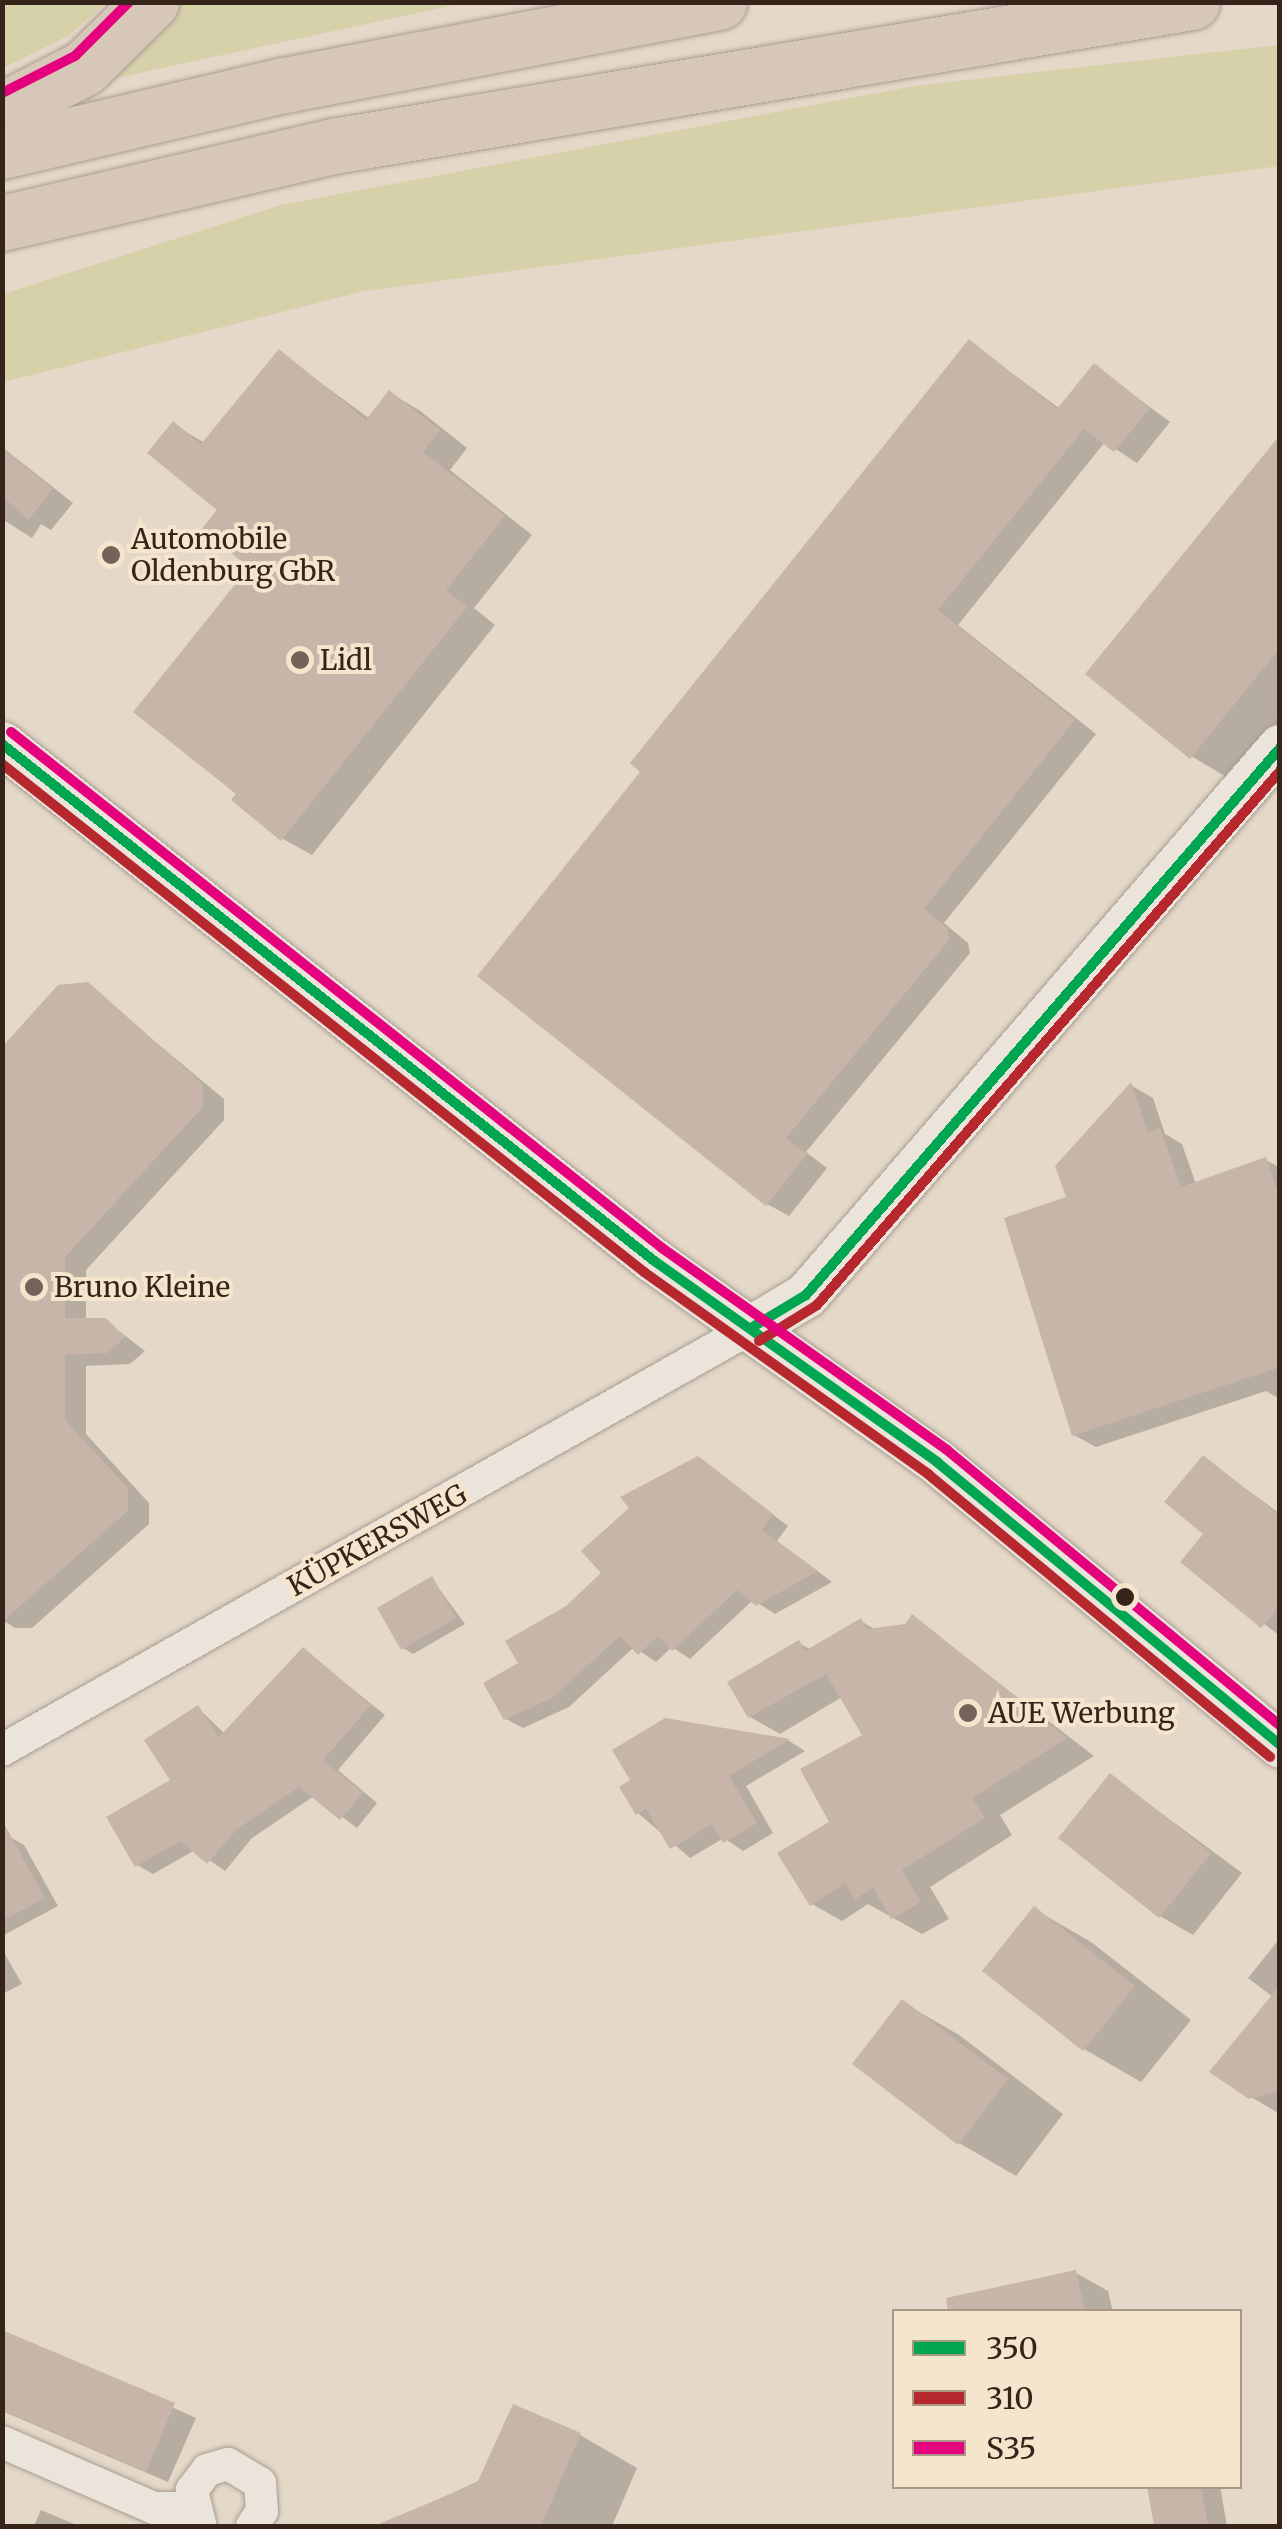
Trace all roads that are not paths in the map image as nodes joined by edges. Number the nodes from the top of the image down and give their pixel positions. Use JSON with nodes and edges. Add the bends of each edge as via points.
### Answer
{"nodes":[{"id":1,"x":150,"y":2,"type":"edge"},
{"id":2,"x":720,"y":2,"type":"edge"},
{"id":3,"x":1192,"y":2,"type":"edge"},
{"id":4,"x":2,"y":110,"type":"edge"},
{"id":5,"x":2,"y":151,"type":"edge"},
{"id":6,"x":2,"y":222,"type":"edge"},
{"id":7,"x":2,"y":744,"type":"edge"},
{"id":8,"x":1280,"y":748,"type":"edge"},
{"id":9,"x":751,"y":1328,"type":"junction"},
{"id":10,"x":1280,"y":1745,"type":"edge"},
{"id":11,"x":2,"y":1750,"type":"edge"},
{"id":12,"x":2,"y":2442,"type":"edge"},
{"id":13,"x":197,"y":2517,"type":"edge"},
{"id":14,"x":252,"y":2526,"type":"edge"}],
"edges":[{"from":1,"to":4,"type":"highway","via":[[84,68]]},
{"from":2,"to":5,"type":"highway","via":[[284,86]]},
{"from":3,"to":6,"type":"highway","via":[[332,146]]},
{"from":7,"to":9,"type":"street","via":[[638,1247]]},
{"from":8,"to":9,"type":"street","via":[[806,1295]]},
{"from":9,"to":10,"type":"street","via":[[937,1462]]},
{"from":9,"to":11,"type":"street","name":"KÜPKERSWEG"},
{"from":12,"to":13,"type":"street","via":[[154,2508]]},
{"from":13,"to":14,"type":"street","via":[[192,2490],[207,2470],[241,2466],[264,2498]]}]}
